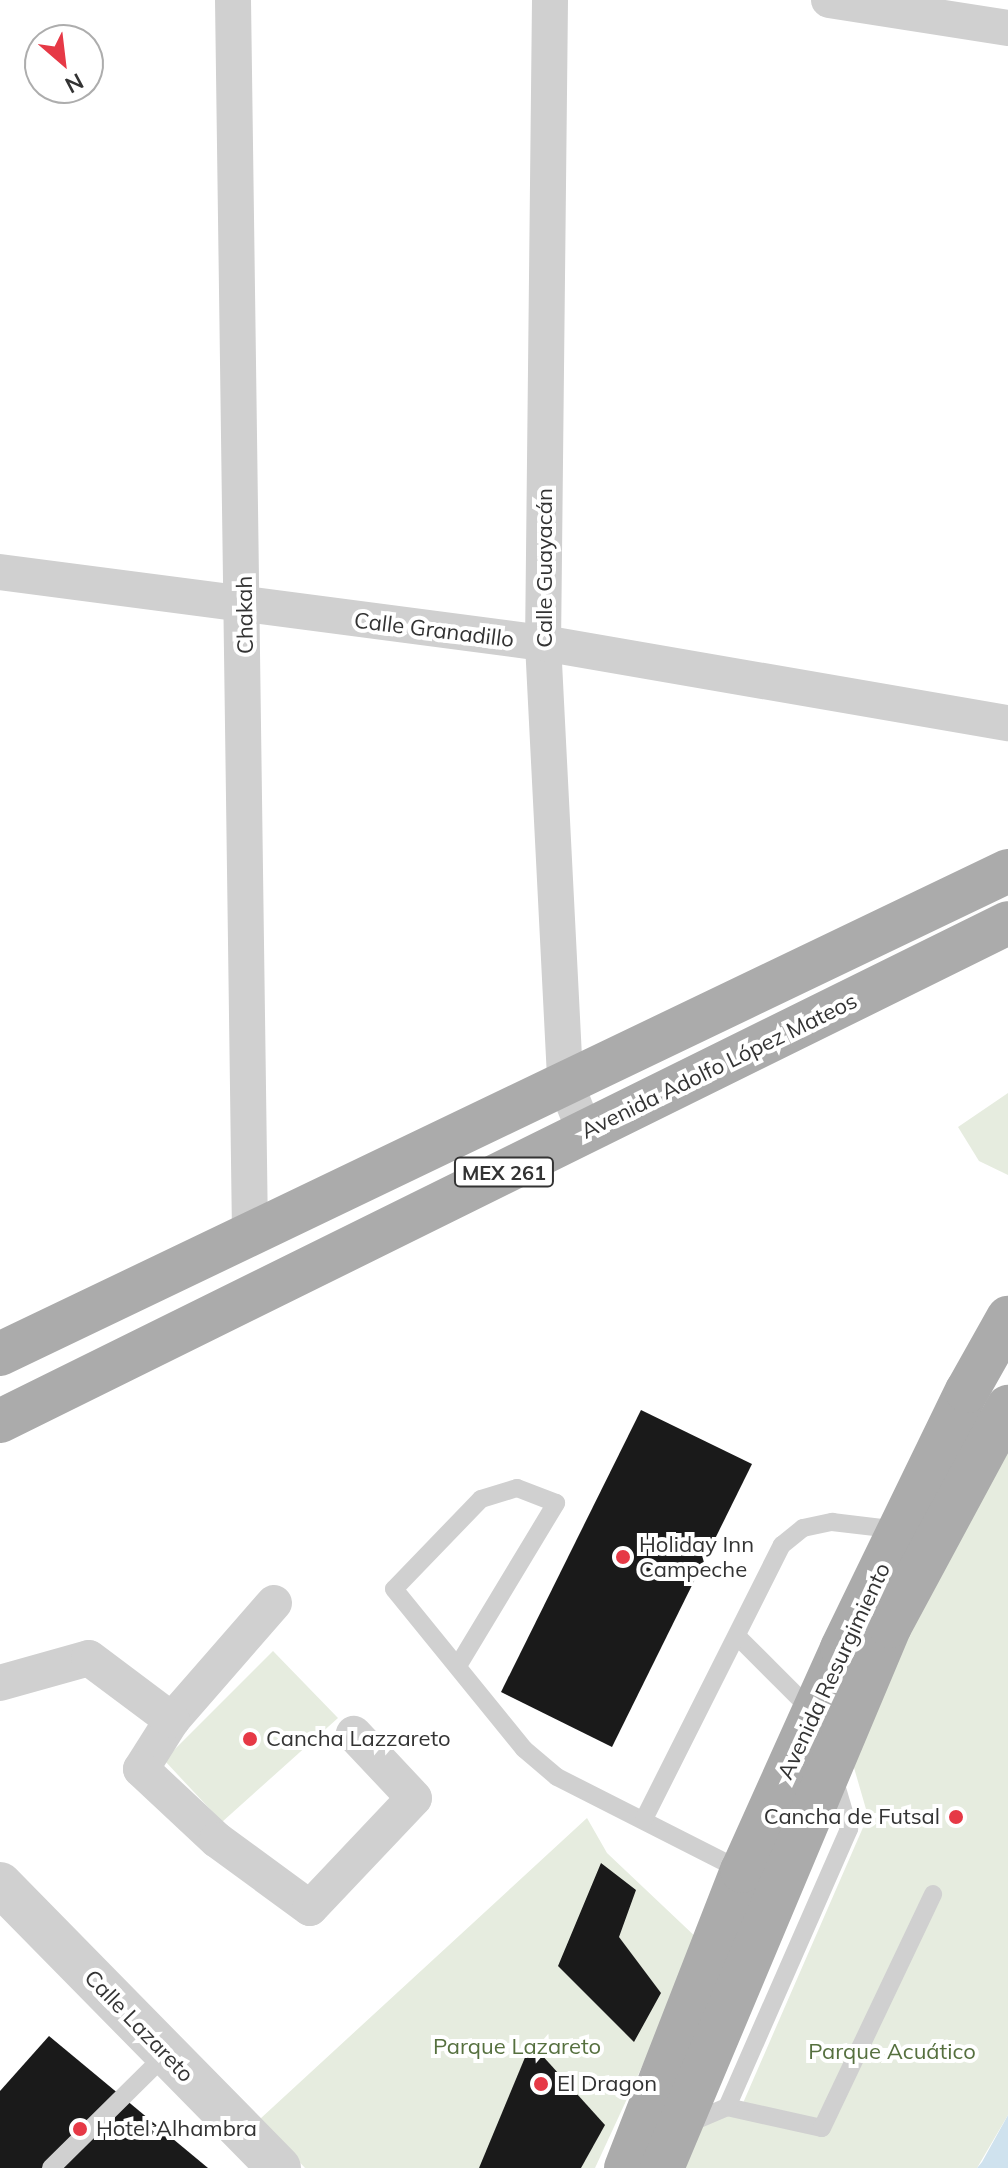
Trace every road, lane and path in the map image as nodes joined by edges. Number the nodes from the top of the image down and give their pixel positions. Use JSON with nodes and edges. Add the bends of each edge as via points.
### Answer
{"nodes":[{"id":1,"x":233,"y":0,"type":"edge"},
{"id":2,"x":550,"y":0,"type":"edge"},
{"id":3,"x":829,"y":0,"type":"edge"},
{"id":4,"x":972,"y":10,"type":"edge"},
{"id":5,"x":1008,"y":28,"type":"edge"},
{"id":6,"x":0,"y":572,"type":"edge"},
{"id":7,"x":245,"y":607,"type":"junction"},
{"id":8,"x":543,"y":643,"type":"junction"},
{"id":9,"x":1008,"y":723,"type":"edge"},
{"id":10,"x":1008,"y":871,"type":"edge"},
{"id":11,"x":1008,"y":923,"type":"edge"},
{"id":12,"x":565,"y":1082,"type":"junction"},
{"id":13,"x":585,"y":1132,"type":"junction"},
{"id":14,"x":250,"y":1231,"type":"junction"},
{"id":15,"x":1008,"y":1318,"type":"edge"},
{"id":16,"x":0,"y":1354,"type":"edge"},
{"id":17,"x":0,"y":1421,"type":"edge"},
{"id":18,"x":1002,"y":1430,"type":"edge"},
{"id":19,"x":899,"y":1530,"type":"junction"},
{"id":20,"x":274,"y":1603,"type":"dead end"},
{"id":21,"x":738,"y":1637,"type":"junction"},
{"id":22,"x":459,"y":1664,"type":"junction"},
{"id":23,"x":0,"y":1683,"type":"edge"},
{"id":24,"x":814,"y":1713,"type":"junction"},
{"id":25,"x":172,"y":1720,"type":"junction"},
{"id":26,"x":354,"y":1734,"type":"dead end"},
{"id":27,"x":831,"y":1767,"type":"junction"},
{"id":28,"x":644,"y":1819,"type":"junction"},
{"id":29,"x":742,"y":1871,"type":"junction"},
{"id":30,"x":0,"y":1884,"type":"edge"},
{"id":31,"x":933,"y":1894,"type":"dead end"},
{"id":32,"x":166,"y":2054,"type":"junction"},
{"id":33,"x":727,"y":2107,"type":"junction"},
{"id":34,"x":679,"y":2127,"type":"junction"},
{"id":35,"x":51,"y":2168,"type":"edge"},
{"id":36,"x":279,"y":2168,"type":"edge"},
{"id":37,"x":626,"y":2168,"type":"edge"},
{"id":38,"x":662,"y":2168,"type":"edge"}],
"edges":[{"from":1,"to":7,"type":"street","name":"Chakah"},
{"from":2,"to":8,"type":"street","name":"Calle Guayacán"},
{"from":3,"to":4,"type":"street"},
{"from":4,"to":5,"type":"street"},
{"from":6,"to":7,"type":"street","name":"Calle Granadillo"},
{"from":7,"to":8,"type":"street","name":"Calle Granadillo"},
{"from":7,"to":14,"type":"street","name":"Chakah"},
{"from":8,"to":9,"type":"street","name":"Calle Granadillo"},
{"from":8,"to":12,"type":"street","name":"Calle Guayacán"},
{"from":10,"to":12,"type":"main road","number":"MEX 261"},
{"from":11,"to":13,"type":"main road","name":"Avenida Adolfo López Mateos","number":"MEX 261"},
{"from":12,"to":13,"type":"street","name":"Calle Guayacán"},
{"from":12,"to":14,"type":"main road","number":"MEX 261"},
{"from":13,"to":17,"type":"main road","name":"Avenida Adolfo López Mateos","number":"MEX 261"},
{"from":14,"to":16,"type":"main road","number":"MEX 261"},
{"from":15,"to":19,"type":"main road","name":"Avenida Resurgimiento"},
{"from":18,"to":27,"type":"main road","name":"Avenida Resurgimiento","via":[[890,1626]]},
{"from":19,"to":21,"type":"lane","via":[[832,1522],[803,1528],[782,1545]]},
{"from":19,"to":24,"type":"main road","name":"Avenida Resurgimiento"},
{"from":20,"to":25,"type":"street"},
{"from":21,"to":24,"type":"lane"},
{"from":21,"to":28,"type":"lane"},
{"from":22,"to":22,"type":"lane","via":[[548,1516],[556,1503],[517,1488],[481,1499],[394,1589]]},
{"from":22,"to":28,"type":"lane","via":[[524,1749],[557,1777]]},
{"from":23,"to":25,"type":"street","via":[[89,1658]]},
{"from":24,"to":29,"type":"main road","name":"Avenida Resurgimiento"},
{"from":25,"to":26,"type":"street","via":[[141,1769],[217,1840],[310,1908],[414,1798]]},
{"from":27,"to":33,"type":"lane","via":[[849,1829]]},
{"from":27,"to":34,"type":"main road","name":"Avenida Resurgimiento"},
{"from":28,"to":29,"type":"lane"},
{"from":29,"to":37,"type":"main road","name":"Avenida Resurgimiento"},
{"from":30,"to":32,"type":"street","name":"Calle Lazareto"},
{"from":31,"to":33,"type":"lane","via":[[822,2128]]},
{"from":32,"to":35,"type":"lane"},
{"from":32,"to":36,"type":"street","name":"Calle Lazareto"},
{"from":33,"to":34,"type":"lane"},
{"from":34,"to":38,"type":"main road","name":"Avenida Resurgimiento"}]}
